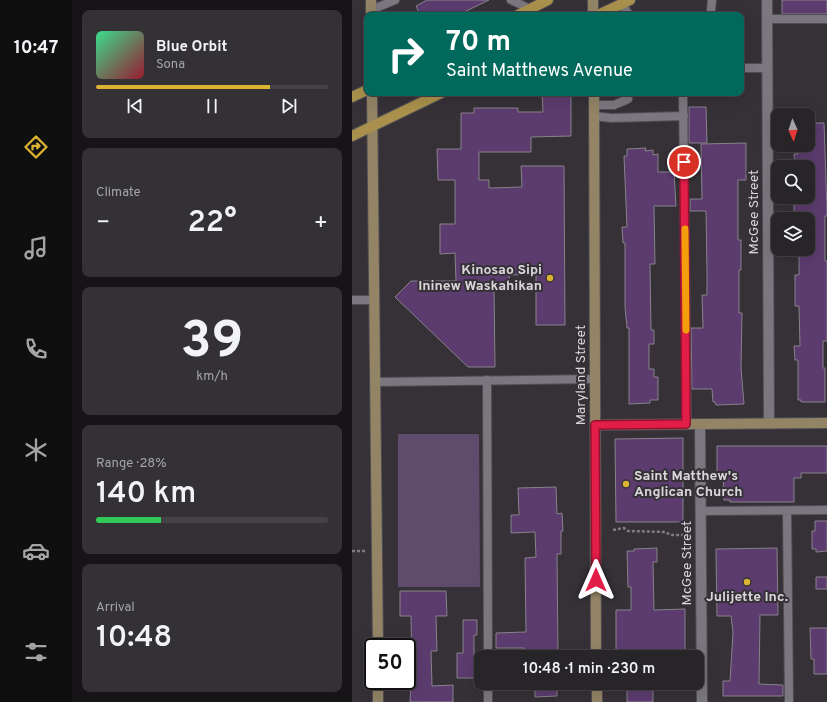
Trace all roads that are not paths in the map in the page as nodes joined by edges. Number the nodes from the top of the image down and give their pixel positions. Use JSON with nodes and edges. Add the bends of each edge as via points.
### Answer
{"nodes":[{"id":1,"x":395,"y":0,"type":"edge"},
{"id":2,"x":511,"y":0,"type":"edge"},
{"id":3,"x":548,"y":0,"type":"edge"},
{"id":4,"x":593,"y":0,"type":"edge"},
{"id":5,"x":712,"y":0,"type":"edge"},
{"id":6,"x":767,"y":0,"type":"edge"},
{"id":7,"x":626,"y":2,"type":"edge"},
{"id":8,"x":371,"y":8,"type":"edge"},
{"id":9,"x":530,"y":9,"type":"junction"},
{"id":10,"x":711,"y":11,"type":"dead end"},
{"id":11,"x":524,"y":12,"type":"edge"},
{"id":12,"x":593,"y":12,"type":"edge"},
{"id":13,"x":604,"y":12,"type":"edge"},
{"id":14,"x":628,"y":12,"type":"edge"},
{"id":15,"x":768,"y":19,"type":"junction"},
{"id":16,"x":827,"y":19,"type":"edge"},
{"id":17,"x":744,"y":68,"type":"edge"},
{"id":18,"x":768,"y":68,"type":"junction"},
{"id":19,"x":364,"y":91,"type":"edge"},
{"id":20,"x":372,"y":96,"type":"edge"},
{"id":21,"x":435,"y":96,"type":"edge"},
{"id":22,"x":594,"y":96,"type":"edge"},
{"id":23,"x":683,"y":96,"type":"edge"},
{"id":24,"x":352,"y":97,"type":"edge"},
{"id":25,"x":628,"y":99,"type":"dead end"},
{"id":26,"x":594,"y":105,"type":"junction"},
{"id":27,"x":594,"y":116,"type":"junction"},
{"id":28,"x":684,"y":116,"type":"junction"},
{"id":29,"x":373,"y":126,"type":"junction"},
{"id":30,"x":352,"y":136,"type":"edge"},
{"id":31,"x":352,"y":300,"type":"edge"},
{"id":32,"x":375,"y":300,"type":"junction"},
{"id":33,"x":595,"y":379,"type":"junction"},
{"id":34,"x":487,"y":380,"type":"junction"},
{"id":35,"x":376,"y":382,"type":"junction"},
{"id":36,"x":769,"y":423,"type":"junction"},
{"id":37,"x":827,"y":423,"type":"edge"},
{"id":38,"x":686,"y":424,"type":"junction"},
{"id":39,"x":700,"y":424,"type":"junction"},
{"id":40,"x":595,"y":425,"type":"junction"},
{"id":41,"x":827,"y":510,"type":"edge"},
{"id":42,"x":701,"y":511,"type":"junction"},
{"id":43,"x":787,"y":511,"type":"junction"},
{"id":44,"x":378,"y":638,"type":"edge"},
{"id":45,"x":488,"y":650,"type":"edge"},
{"id":46,"x":596,"y":650,"type":"edge"},
{"id":47,"x":378,"y":690,"type":"edge"},
{"id":48,"x":488,"y":690,"type":"edge"},
{"id":49,"x":597,"y":690,"type":"edge"},
{"id":50,"x":378,"y":702,"type":"edge"},
{"id":51,"x":488,"y":702,"type":"edge"},
{"id":52,"x":597,"y":702,"type":"edge"},
{"id":53,"x":702,"y":702,"type":"edge"},
{"id":54,"x":788,"y":702,"type":"edge"}],
"edges":[{"from":1,"to":8,"type":"lane"},
{"from":2,"to":9,"type":"lane"},
{"from":3,"to":9,"type":"main road"},
{"from":4,"to":12,"type":"main road"},
{"from":5,"to":10,"type":"lane"},
{"from":6,"to":15,"type":"street","name":"McGee Street"},
{"from":7,"to":13,"type":"main road"},
{"from":7,"to":14,"type":"lane"},
{"from":9,"to":11,"type":"main road"},
{"from":15,"to":16,"type":"lane"},
{"from":15,"to":18,"type":"street","name":"McGee Street"},
{"from":17,"to":18,"type":"lane"},
{"from":18,"to":36,"type":"street","name":"McGee Street"},
{"from":19,"to":24,"type":"main road"},
{"from":20,"to":29,"type":"main road"},
{"from":21,"to":29,"type":"main road"},
{"from":22,"to":26,"type":"main road","name":"Maryland Street"},
{"from":23,"to":28,"type":"lane"},
{"from":25,"to":26,"type":"lane","via":[[614,105]]},
{"from":26,"to":27,"type":"main road","name":"Maryland Street"},
{"from":27,"to":28,"type":"lane"},
{"from":27,"to":33,"type":"main road","name":"Maryland Street"},
{"from":28,"to":38,"type":"lane"},
{"from":29,"to":30,"type":"main road"},
{"from":29,"to":32,"type":"main road"},
{"from":31,"to":32,"type":"lane"},
{"from":32,"to":35,"type":"main road"},
{"from":33,"to":34,"type":"lane"},
{"from":33,"to":40,"type":"main road","name":"Maryland Street"},
{"from":34,"to":35,"type":"lane"},
{"from":34,"to":45,"type":"lane"},
{"from":35,"to":44,"type":"main road"},
{"from":36,"to":37,"type":"main road"},
{"from":36,"to":39,"type":"main road"},
{"from":38,"to":39,"type":"main road"},
{"from":38,"to":40,"type":"main road"},
{"from":39,"to":42,"type":"street","name":"McGee Street"},
{"from":40,"to":46,"type":"main road","name":"Maryland Street"},
{"from":41,"to":43,"type":"lane"},
{"from":42,"to":43,"type":"lane"},
{"from":42,"to":53,"type":"street","name":"McGee Street"},
{"from":43,"to":54,"type":"lane"},
{"from":47,"to":50,"type":"main road"},
{"from":48,"to":51,"type":"lane"},
{"from":49,"to":52,"type":"main road"}]}
